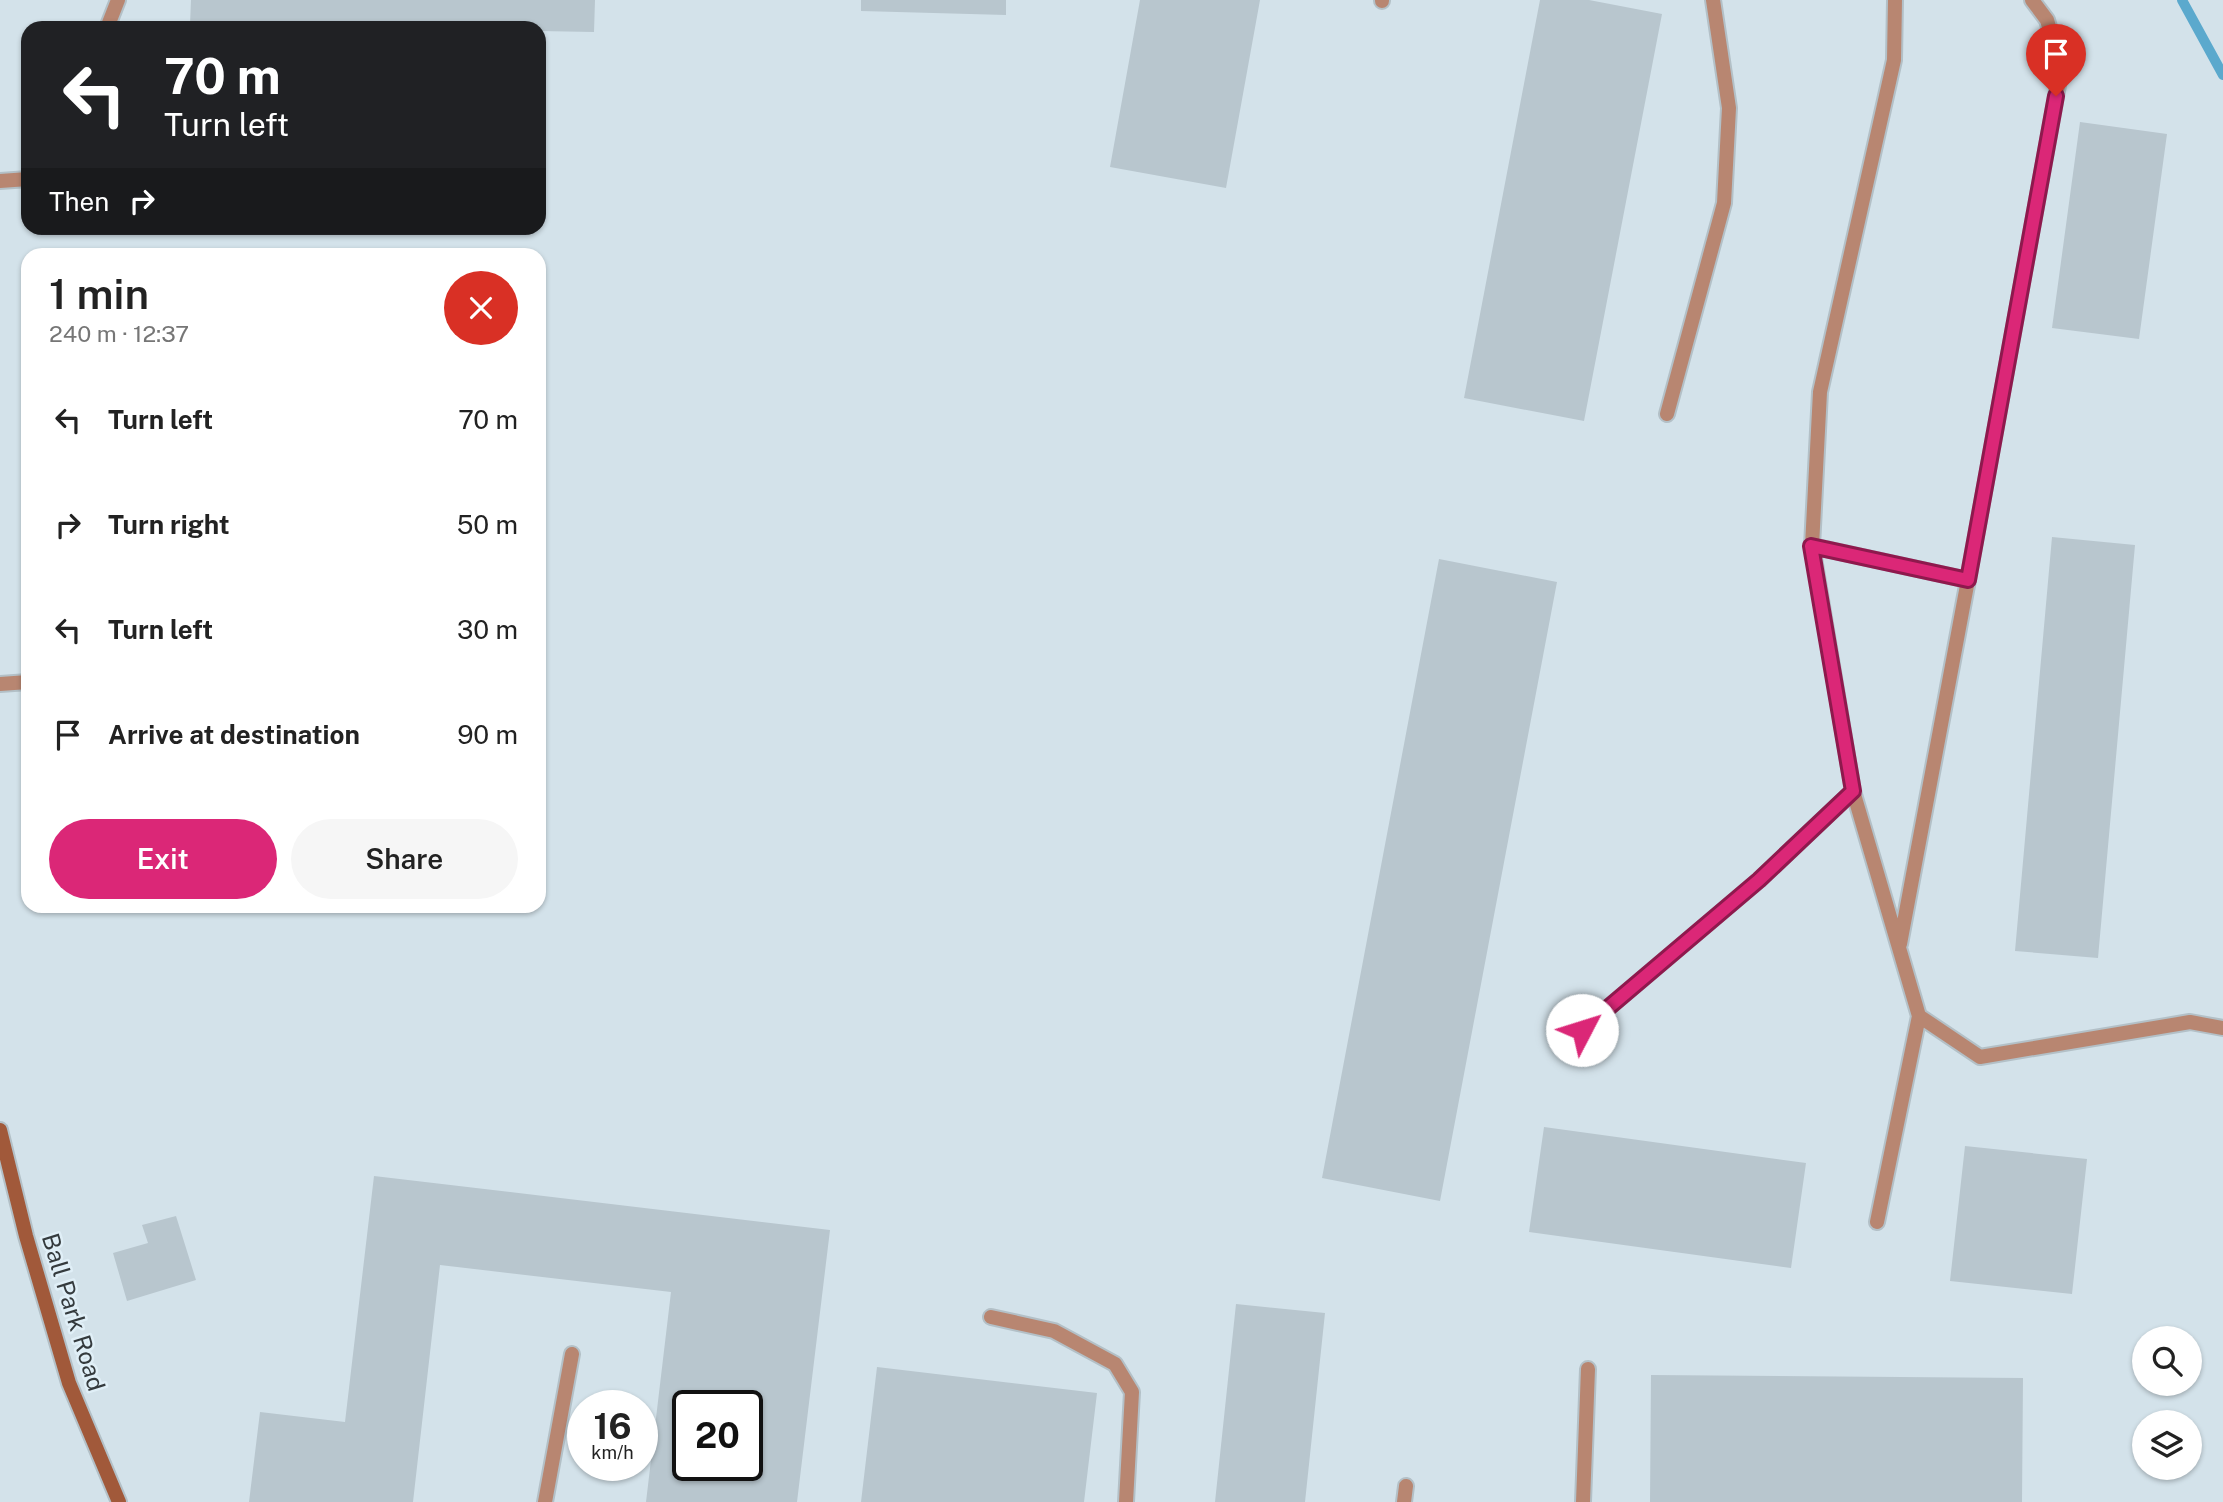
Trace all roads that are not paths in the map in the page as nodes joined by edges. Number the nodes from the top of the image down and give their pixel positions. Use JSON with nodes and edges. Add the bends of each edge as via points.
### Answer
{"nodes":[{"id":1,"x":118,"y":0,"type":"edge"},
{"id":2,"x":1713,"y":0,"type":"edge"},
{"id":3,"x":1895,"y":0,"type":"edge"},
{"id":4,"x":2032,"y":0,"type":"edge"},
{"id":5,"x":110,"y":21,"type":"edge"},
{"id":6,"x":21,"y":180,"type":"edge"},
{"id":7,"x":0,"y":181,"type":"edge"},
{"id":8,"x":1667,"y":414,"type":"dead end"},
{"id":9,"x":1811,"y":546,"type":"junction"},
{"id":10,"x":1968,"y":580,"type":"junction"},
{"id":11,"x":21,"y":682,"type":"edge"},
{"id":12,"x":0,"y":684,"type":"edge"},
{"id":13,"x":1853,"y":791,"type":"junction"},
{"id":14,"x":1899,"y":948,"type":"junction"},
{"id":15,"x":1919,"y":1016,"type":"junction"},
{"id":16,"x":2223,"y":1028,"type":"edge"},
{"id":17,"x":1582,"y":1030,"type":"dead end"},
{"id":18,"x":0,"y":1130,"type":"edge"},
{"id":19,"x":1877,"y":1222,"type":"dead end"},
{"id":20,"x":991,"y":1317,"type":"dead end"},
{"id":21,"x":572,"y":1354,"type":"dead end"},
{"id":22,"x":1588,"y":1369,"type":"dead end"},
{"id":23,"x":1406,"y":1486,"type":"dead end"},
{"id":24,"x":119,"y":1502,"type":"edge"},
{"id":25,"x":545,"y":1502,"type":"edge"},
{"id":26,"x":1126,"y":1502,"type":"edge"},
{"id":27,"x":1404,"y":1502,"type":"edge"},
{"id":28,"x":1583,"y":1502,"type":"edge"}],
"edges":[{"from":1,"to":5,"type":"lane"},
{"from":2,"to":8,"type":"lane","via":[[1729,108],[1724,203]]},
{"from":3,"to":9,"type":"lane","via":[[1894,60],[1820,392]]},
{"from":4,"to":10,"type":"lane","via":[[2047,20],[2061,69]]},
{"from":6,"to":7,"type":"lane"},
{"from":9,"to":10,"type":"lane"},
{"from":9,"to":13,"type":"lane"},
{"from":10,"to":14,"type":"lane"},
{"from":11,"to":12,"type":"lane"},
{"from":13,"to":14,"type":"lane"},
{"from":13,"to":17,"type":"lane","via":[[1759,880]]},
{"from":14,"to":15,"type":"lane"},
{"from":15,"to":16,"type":"lane","via":[[1980,1057],[2190,1022]]},
{"from":15,"to":19,"type":"lane"},
{"from":18,"to":24,"type":"street","name":"Ball Park Road","via":[[69,1383]]},
{"from":20,"to":26,"type":"lane","via":[[1054,1331],[1115,1364],[1132,1392]]},
{"from":21,"to":25,"type":"lane"},
{"from":22,"to":28,"type":"lane"},
{"from":23,"to":27,"type":"lane"}]}
